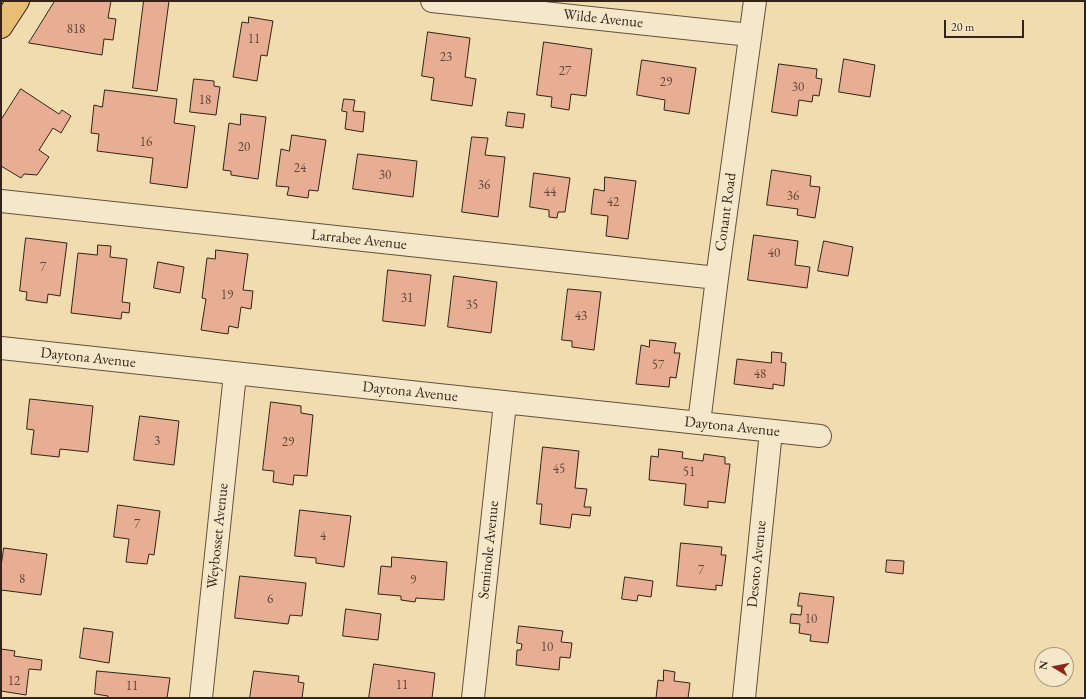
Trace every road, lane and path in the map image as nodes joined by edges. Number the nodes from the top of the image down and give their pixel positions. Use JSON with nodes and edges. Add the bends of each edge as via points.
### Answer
{"nodes":[{"id":1,"x":18,"y":1,"type":"edge"},
{"id":2,"x":432,"y":1,"type":"edge"},
{"id":3,"x":755,"y":1,"type":"edge"},
{"id":4,"x":1,"y":27,"type":"edge"},
{"id":5,"x":750,"y":35,"type":"junction"},
{"id":6,"x":1,"y":201,"type":"edge"},
{"id":7,"x":717,"y":278,"type":"junction"},
{"id":8,"x":1,"y":348,"type":"edge"},
{"id":9,"x":235,"y":374,"type":"junction"},
{"id":10,"x":505,"y":402,"type":"junction"},
{"id":11,"x":699,"y":423,"type":"junction"},
{"id":12,"x":771,"y":431,"type":"junction"},
{"id":13,"x":820,"y":436,"type":"dead end"},
{"id":14,"x":201,"y":698,"type":"edge"},
{"id":15,"x":473,"y":698,"type":"edge"},
{"id":16,"x":744,"y":698,"type":"edge"}],
"edges":[{"from":1,"to":4,"type":"main road"},
{"from":2,"to":5,"type":"street","name":"Wilde Avenue"},
{"from":3,"to":5,"type":"street","name":"Conant Road"},
{"from":5,"to":7,"type":"street","name":"Conant Road"},
{"from":6,"to":7,"type":"street","name":"Larrabee Avenue"},
{"from":7,"to":11,"type":"street","name":"Conant Road"},
{"from":8,"to":9,"type":"street","name":"Daytona Avenue"},
{"from":9,"to":10,"type":"street","name":"Daytona Avenue"},
{"from":9,"to":14,"type":"street","name":"Weybosset Avenue"},
{"from":10,"to":11,"type":"street","name":"Daytona Avenue"},
{"from":10,"to":15,"type":"street","name":"Seminole Avenue"},
{"from":11,"to":12,"type":"street","name":"Daytona Avenue"},
{"from":12,"to":13,"type":"street","name":"Daytona Avenue"},
{"from":12,"to":16,"type":"street","name":"Desoto Avenue"}]}
